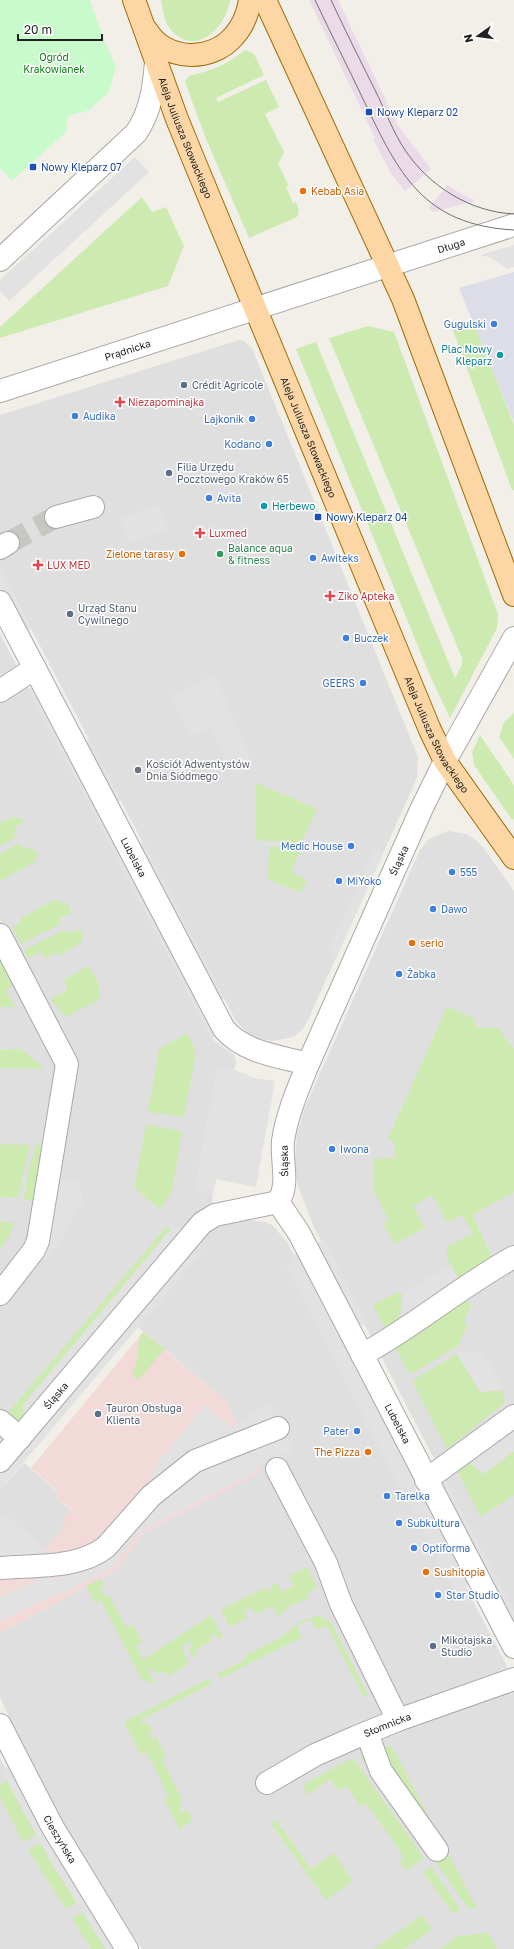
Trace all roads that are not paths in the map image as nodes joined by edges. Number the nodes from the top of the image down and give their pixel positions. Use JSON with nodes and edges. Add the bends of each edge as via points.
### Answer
{"nodes":[{"id":1,"x":134,"y":0,"type":"edge"},
{"id":2,"x":250,"y":0,"type":"edge"},
{"id":3,"x":265,"y":0,"type":"edge"},
{"id":4,"x":142,"y":23,"type":"junction"},
{"id":5,"x":156,"y":62,"type":"junction"},
{"id":6,"x":514,"y":225,"type":"edge"},
{"id":7,"x":0,"y":260,"type":"edge"},
{"id":8,"x":387,"y":265,"type":"junction"},
{"id":9,"x":256,"y":309,"type":"junction"},
{"id":10,"x":0,"y":391,"type":"edge"},
{"id":11,"x":93,"y":507,"type":"dead end"},
{"id":12,"x":56,"y":517,"type":"tunnel mouth"},
{"id":13,"x":514,"y":596,"type":"edge"},
{"id":14,"x":0,"y":602,"type":"edge"},
{"id":15,"x":514,"y":638,"type":"edge"},
{"id":16,"x":35,"y":668,"type":"junction"},
{"id":17,"x":0,"y":691,"type":"edge"},
{"id":18,"x":445,"y":761,"type":"junction"},
{"id":19,"x":514,"y":858,"type":"edge"},
{"id":20,"x":0,"y":935,"type":"edge"},
{"id":21,"x":308,"y":1064,"type":"junction"},
{"id":22,"x":278,"y":1202,"type":"junction"},
{"id":23,"x":514,"y":1257,"type":"edge"},
{"id":24,"x":0,"y":1294,"type":"edge"},
{"id":25,"x":362,"y":1355,"type":"junction"},
{"id":26,"x":514,"y":1416,"type":"edge"},
{"id":27,"x":0,"y":1421,"type":"edge"},
{"id":28,"x":278,"y":1428,"type":"dead end"},
{"id":29,"x":20,"y":1438,"type":"junction"},
{"id":30,"x":0,"y":1461,"type":"edge"},
{"id":31,"x":277,"y":1469,"type":"dead end"},
{"id":32,"x":426,"y":1480,"type":"junction"},
{"id":33,"x":0,"y":1568,"type":"edge"},
{"id":34,"x":514,"y":1647,"type":"edge"},
{"id":35,"x":514,"y":1679,"type":"edge"},
{"id":36,"x":398,"y":1720,"type":"junction"},
{"id":37,"x":0,"y":1725,"type":"edge"},
{"id":38,"x":367,"y":1733,"type":"junction"},
{"id":39,"x":267,"y":1783,"type":"dead end"},
{"id":40,"x":437,"y":1850,"type":"dead end"},
{"id":41,"x":127,"y":1949,"type":"edge"}],
"edges":[{"from":1,"to":4,"type":"main road","name":"Aleja Juliusza Słowackiego"},
{"from":2,"to":4,"type":"main road","via":[[243,23],[234,37],[222,47],[208,53],[187,56],[169,52],[152,39]]},
{"from":3,"to":8,"type":"main road"},
{"from":4,"to":5,"type":"main road","name":"Aleja Juliusza Słowackiego"},
{"from":5,"to":7,"type":"street","via":[[148,111],[136,133]]},
{"from":5,"to":9,"type":"main road","name":"Aleja Juliusza Słowackiego"},
{"from":6,"to":8,"type":"street","name":"Długa"},
{"from":8,"to":9,"type":"street","name":"Długa"},
{"from":8,"to":13,"type":"main road","via":[[408,312]]},
{"from":9,"to":10,"type":"street","name":"Prądnicka"},
{"from":9,"to":18,"type":"main road","name":"Aleja Juliusza Słowackiego"},
{"from":11,"to":12,"type":"street"},
{"from":14,"to":16,"type":"street","name":"Lubelska"},
{"from":15,"to":18,"type":"street","name":"Śląska"},
{"from":16,"to":17,"type":"street"},
{"from":16,"to":21,"type":"street","name":"Lubelska","via":[[224,1029],[233,1039],[250,1049]]},
{"from":18,"to":19,"type":"main road","name":"Aleja Juliusza Słowackiego"},
{"from":18,"to":21,"type":"street","name":"Śląska"},
{"from":20,"to":24,"type":"street","via":[[67,1064],[38,1241]]},
{"from":21,"to":22,"type":"street","name":"Śląska","via":[[285,1129],[282,1152],[284,1186]]},
{"from":22,"to":25,"type":"street","name":"Lubelska","via":[[299,1233]]},
{"from":22,"to":29,"type":"street","name":"Śląska","via":[[215,1216],[202,1223]]},
{"from":23,"to":25,"type":"street"},
{"from":25,"to":32,"type":"street","name":"Lubelska"},
{"from":26,"to":32,"type":"street"},
{"from":27,"to":29,"type":"street"},
{"from":28,"to":33,"type":"street","via":[[195,1462],[151,1496],[98,1553],[80,1560]]},
{"from":29,"to":30,"type":"street","name":"Śląska"},
{"from":31,"to":36,"type":"street","via":[[326,1563],[341,1604]]},
{"from":32,"to":34,"type":"street","name":"Lubelska"},
{"from":35,"to":36,"type":"street","name":"Słomnicka"},
{"from":36,"to":38,"type":"street","name":"Słomnicka"},
{"from":37,"to":41,"type":"street","name":"Cieszyńska","via":[[52,1826]]},
{"from":38,"to":39,"type":"street","name":"Słomnicka","via":[[315,1755]]},
{"from":38,"to":40,"type":"street","via":[[381,1770]]}]}
